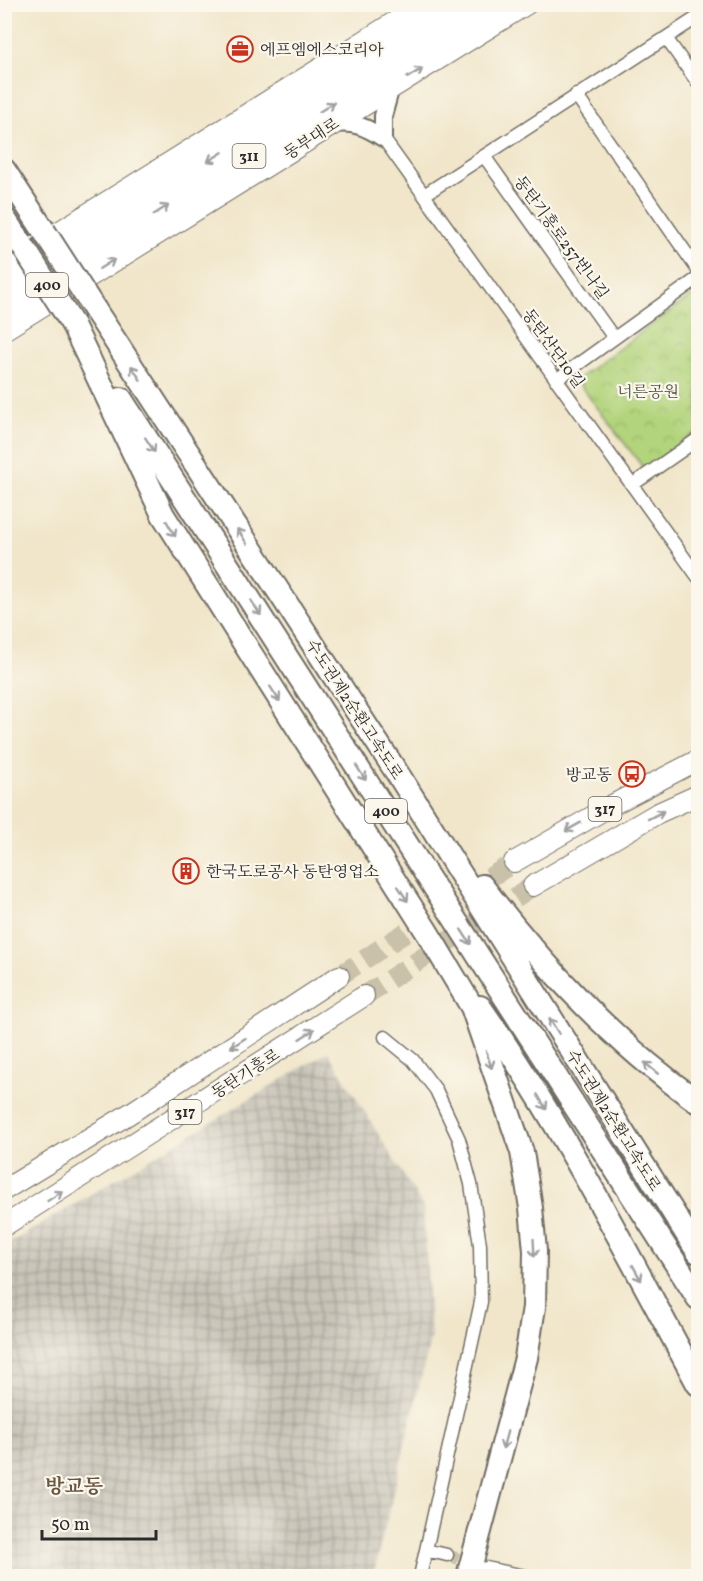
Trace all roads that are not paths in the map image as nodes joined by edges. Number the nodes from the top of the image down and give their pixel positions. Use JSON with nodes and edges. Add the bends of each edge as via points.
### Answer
{"nodes":[{"id":1,"x":423,"y":4,"type":"edge"},
{"id":2,"x":461,"y":4,"type":"edge"},
{"id":3,"x":493,"y":4,"type":"edge"},
{"id":4,"x":527,"y":4,"type":"edge"},
{"id":5,"x":699,"y":17,"type":"edge"},
{"id":6,"x":666,"y":38,"type":"junction"},
{"id":7,"x":699,"y":84,"type":"edge"},
{"id":8,"x":391,"y":87,"type":"junction"},
{"id":9,"x":576,"y":95,"type":"junction"},
{"id":10,"x":331,"y":124,"type":"junction"},
{"id":11,"x":383,"y":138,"type":"junction"},
{"id":12,"x":483,"y":156,"type":"junction"},
{"id":13,"x":4,"y":170,"type":"edge"},
{"id":14,"x":424,"y":195,"type":"junction"},
{"id":15,"x":4,"y":218,"type":"edge"},
{"id":16,"x":4,"y":266,"type":"edge"},
{"id":17,"x":699,"y":270,"type":"edge"},
{"id":18,"x":699,"y":278,"type":"edge"},
{"id":19,"x":4,"y":286,"type":"edge"},
{"id":20,"x":4,"y":308,"type":"edge"},
{"id":21,"x":73,"y":325,"type":"junction"},
{"id":22,"x":4,"y":330,"type":"edge"},
{"id":23,"x":614,"y":338,"type":"junction"},
{"id":24,"x":556,"y":380,"type":"junction"},
{"id":25,"x":699,"y":439,"type":"edge"},
{"id":26,"x":632,"y":485,"type":"junction"},
{"id":27,"x":699,"y":577,"type":"edge"},
{"id":28,"x":699,"y":760,"type":"edge"},
{"id":29,"x":400,"y":779,"type":"junction"},
{"id":30,"x":699,"y":795,"type":"edge"},
{"id":31,"x":514,"y":862,"type":"tunnel mouth"},
{"id":32,"x":533,"y":886,"type":"tunnel mouth"},
{"id":33,"x":427,"y":932,"type":"junction"},
{"id":34,"x":339,"y":976,"type":"tunnel mouth"},
{"id":35,"x":363,"y":996,"type":"tunnel mouth"},
{"id":36,"x":385,"y":1037,"type":"dead end"},
{"id":37,"x":699,"y":1102,"type":"edge"},
{"id":38,"x":4,"y":1190,"type":"edge"},
{"id":39,"x":4,"y":1226,"type":"edge"},
{"id":40,"x":699,"y":1252,"type":"edge"},
{"id":41,"x":699,"y":1298,"type":"edge"},
{"id":42,"x":699,"y":1384,"type":"edge"},
{"id":43,"x":426,"y":1550,"type":"junction"},
{"id":44,"x":447,"y":1555,"type":"tunnel mouth"},
{"id":45,"x":477,"y":1572,"type":"edge"},
{"id":46,"x":420,"y":1576,"type":"edge"},
{"id":47,"x":525,"y":1576,"type":"edge"}],
"edges":[{"from":1,"to":16,"type":"main road"},
{"from":2,"to":19,"type":"highway","name":"동부대로","number":"311","one_way":true},
{"from":20,"to":3,"type":"highway","name":"동부대로","number":"311","one_way":true},
{"from":8,"to":4,"type":"main road","name":"동부대로","one_way":true},
{"from":5,"to":6,"type":"street"},
{"from":6,"to":7,"type":"street"},
{"from":6,"to":9,"type":"street"},
{"from":8,"to":10,"type":"main road","name":"동부대로"},
{"from":8,"to":11,"type":"street","via":[[383,116]]},
{"from":9,"to":12,"type":"street"},
{"from":9,"to":17,"type":"street"},
{"from":10,"to":11,"type":"street","via":[[352,122]]},
{"from":22,"to":10,"type":"main road","name":"동부대로","one_way":true},
{"from":11,"to":14,"type":"street","name":"동탄산단10길"},
{"from":12,"to":14,"type":"street"},
{"from":12,"to":23,"type":"street","name":"동탄기흥로257번나길"},
{"from":29,"to":13,"type":"highway","name":"수도권제2순환고속도로","number":"400","one_way":true,"bridge":true},
{"from":14,"to":24,"type":"street","name":"동탄산단10길"},
{"from":15,"to":21,"type":"highway","name":"수도권제2순환고속도로","number":"400","bridge":true},
{"from":18,"to":23,"type":"street"},
{"from":21,"to":33,"type":"highway","one_way":true,"via":[[169,526]]},
{"from":21,"to":41,"type":"highway","name":"수도권제2순환고속도로","number":"400","one_way":true},
{"from":23,"to":24,"type":"street"},
{"from":24,"to":26,"type":"street","name":"동탄산단10길"},
{"from":25,"to":26,"type":"street"},
{"from":26,"to":27,"type":"street","name":"동탄산단10길"},
{"from":28,"to":31,"type":"main road","number":"317","one_way":true},
{"from":37,"to":29,"type":"highway","one_way":true,"via":[[653,1070],[588,1011],[484,889]]},
{"from":40,"to":29,"type":"highway","name":"수도권제2순환고속도로","number":"400","one_way":true},
{"from":32,"to":30,"type":"main road","number":"317","one_way":true,"via":[[658,813]]},
{"from":33,"to":42,"type":"highway","one_way":true,"via":[[518,1062]]},
{"from":33,"to":45,"type":"highway","one_way":true,"via":[[472,1007],[522,1152],[535,1251],[534,1307],[526,1358]]},
{"from":34,"to":38,"type":"main road","name":"동탄기흥로","number":"317","one_way":true,"via":[[129,1114]]},
{"from":39,"to":35,"type":"main road","name":"동탄기흥로","number":"317","one_way":true},
{"from":36,"to":43,"type":"street","via":[[413,1060],[435,1090],[459,1139],[471,1184],[480,1245],[481,1302]]},
{"from":43,"to":44,"type":"street"},
{"from":43,"to":46,"type":"street"},
{"from":45,"to":47,"type":"street"}]}
